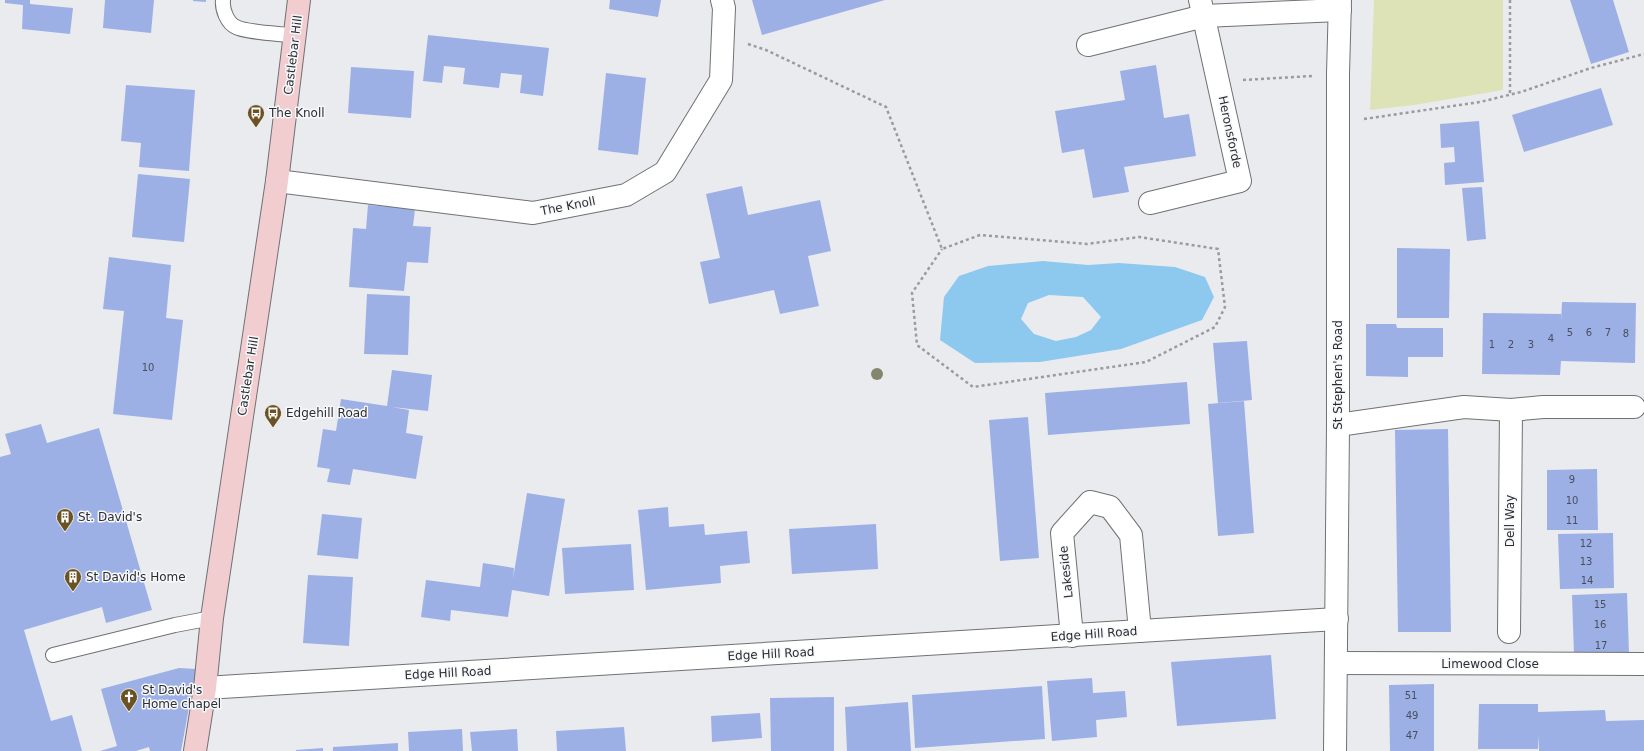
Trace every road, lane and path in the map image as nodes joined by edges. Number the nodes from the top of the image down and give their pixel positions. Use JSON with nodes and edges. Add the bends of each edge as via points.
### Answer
{"nodes":[{"id":1,"x":223,"y":0,"type":"edge"},
{"id":2,"x":299,"y":0,"type":"edge"},
{"id":3,"x":722,"y":0,"type":"edge"},
{"id":4,"x":1510,"y":0,"type":"edge"},
{"id":5,"x":1340,"y":5,"type":"edge"},
{"id":6,"x":1202,"y":8,"type":"edge"},
{"id":7,"x":723,"y":35,"type":"junction"},
{"id":8,"x":295,"y":36,"type":"junction"},
{"id":9,"x":1088,"y":44,"type":"dead end"},
{"id":10,"x":1644,"y":54,"type":"edge"},
{"id":11,"x":1338,"y":74,"type":"junction"},
{"id":12,"x":1219,"y":82,"type":"junction"},
{"id":13,"x":1510,"y":94,"type":"junction"},
{"id":14,"x":1338,"y":123,"type":"junction"},
{"id":15,"x":278,"y":181,"type":"junction"},
{"id":16,"x":1150,"y":203,"type":"dead end"},
{"id":17,"x":942,"y":249,"type":"junction"},
{"id":18,"x":1634,"y":407,"type":"dead end"},
{"id":19,"x":1511,"y":410,"type":"junction"},
{"id":20,"x":1338,"y":425,"type":"junction"},
{"id":21,"x":212,"y":618,"type":"junction"},
{"id":22,"x":1337,"y":619,"type":"junction"},
{"id":23,"x":1140,"y":631,"type":"junction"},
{"id":24,"x":1509,"y":632,"type":"dead end"},
{"id":25,"x":1072,"y":636,"type":"junction"},
{"id":26,"x":53,"y":655,"type":"dead end"},
{"id":27,"x":1336,"y":663,"type":"junction"},
{"id":28,"x":1644,"y":664,"type":"edge"},
{"id":29,"x":205,"y":688,"type":"junction"},
{"id":30,"x":195,"y":751,"type":"edge"},
{"id":31,"x":1335,"y":751,"type":"edge"}],
"edges":[{"from":1,"to":8,"type":"lane","via":[[227,18],[236,27]]},
{"from":2,"to":8,"type":"main road","name":"Castlebar Hill"},
{"from":3,"to":7,"type":"street","name":"The Knoll"},
{"from":4,"to":13,"type":"path"},
{"from":5,"to":6,"type":"street"},
{"from":5,"to":11,"type":"street","name":"St Stephen's Road"},
{"from":6,"to":9,"type":"street"},
{"from":6,"to":12,"type":"street","name":"Heronsforde"},
{"from":7,"to":15,"type":"street","name":"The Knoll","via":[[721,80],[665,172],[626,195],[533,213]]},
{"from":7,"to":17,"type":"path","via":[[766,50],[886,107]]},
{"from":8,"to":15,"type":"main road","name":"Castlebar Hill"},
{"from":10,"to":13,"type":"path"},
{"from":11,"to":12,"type":"path"},
{"from":11,"to":14,"type":"street","name":"St Stephen's Road"},
{"from":12,"to":16,"type":"street","name":"Heronsforde","via":[[1240,181]]},
{"from":13,"to":14,"type":"path","via":[[1480,102]]},
{"from":14,"to":20,"type":"street","name":"St Stephen's Road"},
{"from":15,"to":21,"type":"main road","name":"Castlebar Hill"},
{"from":17,"to":17,"type":"path","via":[[980,235],[1087,244],[1139,236],[1218,249],[1225,307],[1215,327],[1146,362],[973,387],[918,345],[912,293]]},
{"from":18,"to":19,"type":"street","via":[[1543,407]]},
{"from":19,"to":20,"type":"street","via":[[1464,407]]},
{"from":19,"to":24,"type":"street","name":"Dell Way"},
{"from":20,"to":22,"type":"street","name":"St Stephen's Road"},
{"from":21,"to":26,"type":"lane"},
{"from":21,"to":29,"type":"main road","name":"Castlebar Hill"},
{"from":22,"to":23,"type":"street","name":"Edge Hill Road"},
{"from":22,"to":27,"type":"street","name":"St Stephen's Road"},
{"from":23,"to":25,"type":"street","name":"Edge Hill Road"},
{"from":23,"to":25,"type":"street","name":"Lakeside","via":[[1131,535],[1110,508],[1090,502],[1062,533]]},
{"from":25,"to":29,"type":"street","name":"Edge Hill Road"},
{"from":27,"to":28,"type":"street","name":"Limewood Close"},
{"from":27,"to":31,"type":"street","name":"St Stephen's Road"},
{"from":29,"to":30,"type":"main road","name":"Castlebar Hill"}]}
